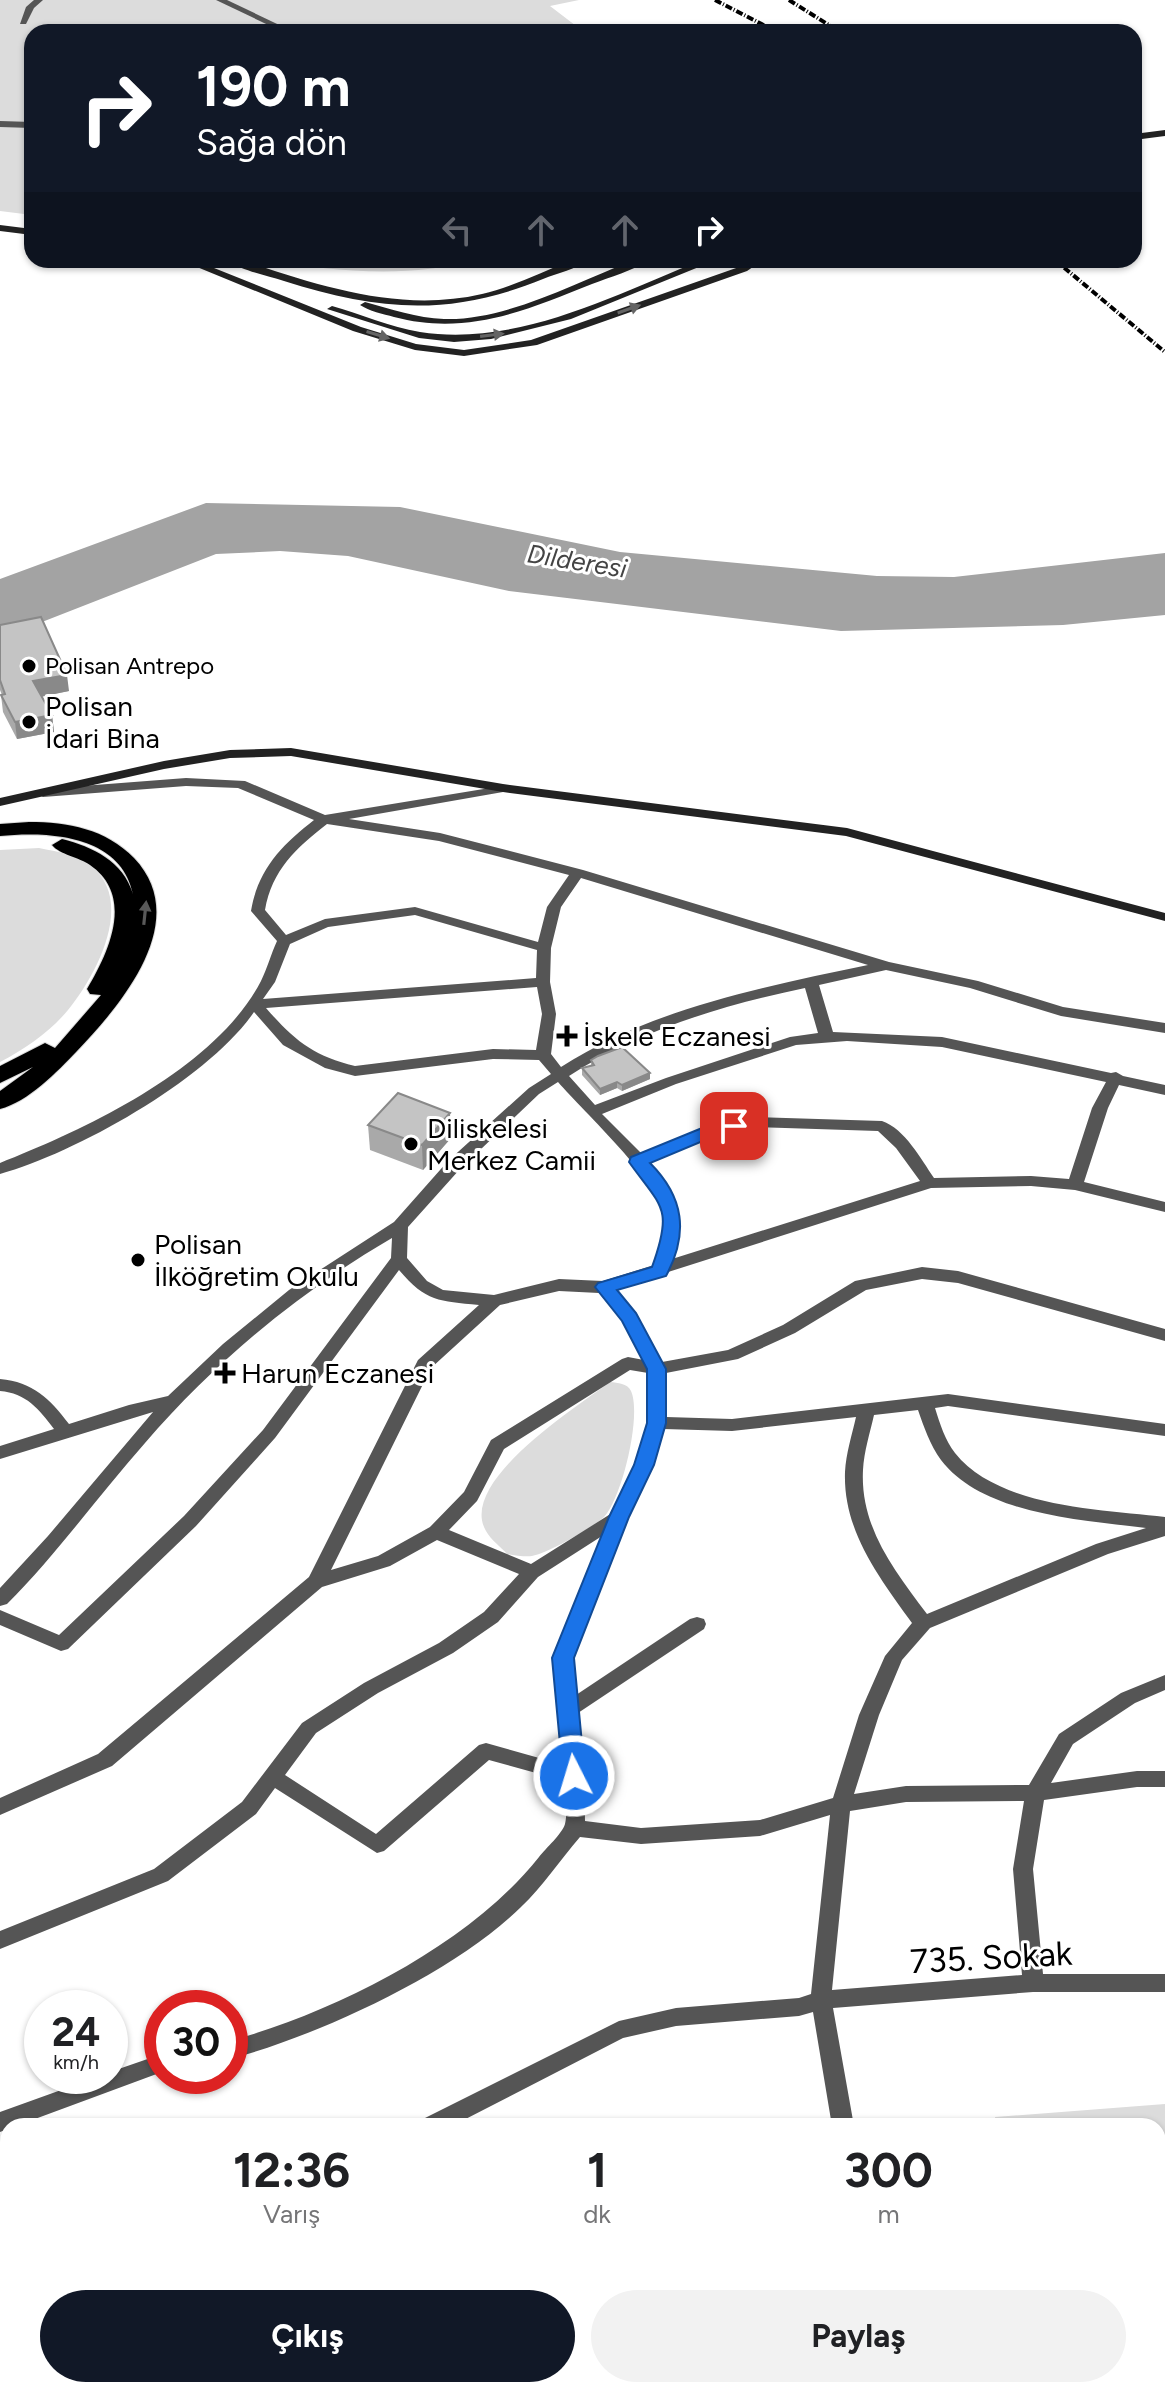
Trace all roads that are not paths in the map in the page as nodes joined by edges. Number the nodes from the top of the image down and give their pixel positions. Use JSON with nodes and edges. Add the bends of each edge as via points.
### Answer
{"nodes":[{"id":1,"x":39,"y":0,"type":"edge"},
{"id":2,"x":220,"y":0,"type":"edge"},
{"id":3,"x":23,"y":22,"type":"dead end"},
{"id":4,"x":272,"y":24,"type":"edge"},
{"id":5,"x":0,"y":124,"type":"edge"},
{"id":6,"x":24,"y":125,"type":"edge"},
{"id":7,"x":1165,"y":133,"type":"edge"},
{"id":8,"x":1142,"y":140,"type":"edge"},
{"id":9,"x":1142,"y":141,"type":"edge"},
{"id":10,"x":1165,"y":141,"type":"edge"},
{"id":11,"x":0,"y":218,"type":"edge"},
{"id":12,"x":24,"y":220,"type":"edge"},
{"id":13,"x":0,"y":228,"type":"edge"},
{"id":14,"x":24,"y":231,"type":"edge"},
{"id":15,"x":205,"y":268,"type":"edge"},
{"id":16,"x":256,"y":268,"type":"edge"},
{"id":17,"x":562,"y":268,"type":"edge"},
{"id":18,"x":622,"y":268,"type":"edge"},
{"id":19,"x":690,"y":268,"type":"edge"},
{"id":20,"x":745,"y":268,"type":"edge"},
{"id":21,"x":227,"y":277,"type":"junction"},
{"id":22,"x":341,"y":296,"type":"junction"},
{"id":23,"x":503,"y":788,"type":"junction"},
{"id":24,"x":25,"y":794,"type":"junction"},
{"id":25,"x":0,"y":802,"type":"edge"},
{"id":26,"x":324,"y":819,"type":"junction"},
{"id":27,"x":0,"y":830,"type":"edge"},
{"id":28,"x":0,"y":839,"type":"edge"},
{"id":29,"x":578,"y":873,"type":"junction"},
{"id":30,"x":1165,"y":917,"type":"edge"},
{"id":31,"x":284,"y":941,"type":"junction"},
{"id":32,"x":544,"y":948,"type":"junction"},
{"id":33,"x":886,"y":966,"type":"junction"},
{"id":34,"x":543,"y":982,"type":"junction"},
{"id":35,"x":811,"y":983,"type":"junction"},
{"id":36,"x":255,"y":1004,"type":"junction"},
{"id":37,"x":1165,"y":1028,"type":"edge"},
{"id":38,"x":827,"y":1037,"type":"junction"},
{"id":39,"x":543,"y":1055,"type":"junction"},
{"id":40,"x":559,"y":1074,"type":"junction"},
{"id":41,"x":0,"y":1076,"type":"edge"},
{"id":42,"x":1116,"y":1077,"type":"junction"},
{"id":43,"x":1165,"y":1090,"type":"edge"},
{"id":44,"x":0,"y":1102,"type":"edge"},
{"id":45,"x":592,"y":1112,"type":"junction"},
{"id":46,"x":638,"y":1162,"type":"junction"},
{"id":47,"x":0,"y":1169,"type":"edge"},
{"id":48,"x":930,"y":1183,"type":"junction"},
{"id":49,"x":1075,"y":1185,"type":"junction"},
{"id":50,"x":1165,"y":1207,"type":"edge"},
{"id":51,"x":400,"y":1226,"type":"junction"},
{"id":52,"x":399,"y":1259,"type":"junction"},
{"id":53,"x":660,"y":1271,"type":"junction"},
{"id":54,"x":604,"y":1287,"type":"junction"},
{"id":55,"x":494,"y":1301,"type":"junction"},
{"id":56,"x":1165,"y":1335,"type":"edge"},
{"id":57,"x":657,"y":1369,"type":"junction"},
{"id":58,"x":0,"y":1385,"type":"edge"},
{"id":59,"x":176,"y":1401,"type":"junction"},
{"id":60,"x":924,"y":1401,"type":"junction"},
{"id":61,"x":866,"y":1409,"type":"junction"},
{"id":62,"x":657,"y":1423,"type":"junction"},
{"id":63,"x":1165,"y":1430,"type":"edge"},
{"id":64,"x":65,"y":1432,"type":"junction"},
{"id":65,"x":0,"y":1453,"type":"edge"},
{"id":66,"x":619,"y":1517,"type":"junction"},
{"id":67,"x":1165,"y":1527,"type":"edge"},
{"id":68,"x":436,"y":1532,"type":"junction"},
{"id":69,"x":35,"y":1566,"type":"junction"},
{"id":70,"x":532,"y":1572,"type":"junction"},
{"id":71,"x":0,"y":1581,"type":"edge"},
{"id":72,"x":316,"y":1582,"type":"junction"},
{"id":73,"x":0,"y":1599,"type":"edge"},
{"id":74,"x":0,"y":1617,"type":"edge"},
{"id":75,"x":923,"y":1623,"type":"junction"},
{"id":76,"x":697,"y":1624,"type":"dead end"},
{"id":77,"x":1165,"y":1682,"type":"edge"},
{"id":78,"x":568,"y":1710,"type":"junction"},
{"id":79,"x":574,"y":1776,"type":"junction"},
{"id":80,"x":273,"y":1777,"type":"junction"},
{"id":81,"x":1165,"y":1779,"type":"edge"},
{"id":82,"x":1035,"y":1793,"type":"junction"},
{"id":83,"x":841,"y":1804,"type":"junction"},
{"id":84,"x":0,"y":1807,"type":"edge"},
{"id":85,"x":575,"y":1828,"type":"junction"},
{"id":86,"x":0,"y":1940,"type":"edge"},
{"id":87,"x":1033,"y":1983,"type":"junction"},
{"id":88,"x":1165,"y":1983,"type":"edge"},
{"id":89,"x":821,"y":2000,"type":"junction"},
{"id":90,"x":248,"y":2046,"type":"edge"},
{"id":91,"x":144,"y":2070,"type":"edge"},
{"id":92,"x":11,"y":2118,"type":"edge"},
{"id":93,"x":447,"y":2118,"type":"edge"},
{"id":94,"x":842,"y":2118,"type":"edge"}],
"edges":[{"from":1,"to":3,"type":"street"},
{"from":2,"to":4,"type":"street"},
{"from":5,"to":6,"type":"street"},
{"from":7,"to":8,"type":"main road"},
{"from":9,"to":10,"type":"main road"},
{"from":11,"to":12,"type":"main road"},
{"from":13,"to":14,"type":"main road"},
{"from":15,"to":21,"type":"main road"},
{"from":16,"to":22,"type":"main road"},
{"from":17,"to":22,"type":"main road","via":[[481,298],[432,304]]},
{"from":18,"to":22,"type":"main road","via":[[501,313],[455,322],[395,315]]},
{"from":21,"to":19,"type":"main road","one_way":true,"via":[[420,336],[464,339],[521,332]]},
{"from":21,"to":20,"type":"main road","one_way":true,"via":[[357,329],[415,347],[464,353],[533,343]]},
{"from":23,"to":24,"type":"main road","via":[[291,752],[230,754]]},
{"from":23,"to":26,"type":"street"},
{"from":23,"to":30,"type":"main road","via":[[847,832]]},
{"from":24,"to":25,"type":"main road"},
{"from":24,"to":26,"type":"street","via":[[186,782],[240,784]]},
{"from":26,"to":29,"type":"street","via":[[440,837]]},
{"from":26,"to":31,"type":"street","via":[[273,864],[261,886],[258,911]]},
{"from":44,"to":27,"type":"highway","one_way":true,"via":[[63,1056],[101,1013],[138,952],[147,912],[145,883],[127,857],[104,842],[46,828]]},
{"from":28,"to":41,"type":"highway","via":[[46,841],[100,859],[117,875],[127,900],[124,937],[109,974],[84,1011],[48,1048]]},
{"from":29,"to":32,"type":"street","via":[[554,907]]},
{"from":29,"to":33,"type":"street"},
{"from":31,"to":32,"type":"street","via":[[325,923],[415,911]]},
{"from":31,"to":36,"type":"street"},
{"from":32,"to":34,"type":"street"},
{"from":33,"to":35,"type":"street"},
{"from":33,"to":37,"type":"street","via":[[973,984],[1061,1011]]},
{"from":34,"to":36,"type":"street"},
{"from":34,"to":39,"type":"street","via":[[549,1014]]},
{"from":35,"to":38,"type":"street"},
{"from":35,"to":40,"type":"street","via":[[682,1016]]},
{"from":36,"to":39,"type":"street","via":[[288,1042],[330,1065],[355,1071],[493,1054]]},
{"from":36,"to":47,"type":"street","via":[[222,1040],[150,1097]]},
{"from":38,"to":42,"type":"street","via":[[942,1042]]},
{"from":38,"to":45,"type":"street","via":[[795,1040]]},
{"from":39,"to":40,"type":"street"},
{"from":40,"to":45,"type":"street"},
{"from":40,"to":51,"type":"street","via":[[454,1165]]},
{"from":42,"to":43,"type":"street"},
{"from":42,"to":49,"type":"street"},
{"from":45,"to":46,"type":"street"},
{"from":46,"to":48,"type":"street","via":[[713,1130],[756,1122],[882,1126]]},
{"from":46,"to":53,"type":"street","via":[[656,1180],[673,1214]]},
{"from":48,"to":49,"type":"street"},
{"from":48,"to":53,"type":"street"},
{"from":49,"to":50,"type":"street"},
{"from":51,"to":52,"type":"street"},
{"from":51,"to":59,"type":"street","via":[[348,1254],[229,1348]]},
{"from":52,"to":55,"type":"street","via":[[421,1285],[440,1295]]},
{"from":52,"to":74,"type":"street","via":[[269,1434],[190,1521],[61,1644]]},
{"from":53,"to":54,"type":"street"},
{"from":54,"to":55,"type":"street","via":[[559,1285]]},
{"from":54,"to":57,"type":"street","via":[[629,1317]]},
{"from":55,"to":72,"type":"street","via":[[424,1364]]},
{"from":56,"to":57,"type":"street","via":[[1002,1288],[922,1273],[861,1285],[789,1329],[732,1355]]},
{"from":57,"to":62,"type":"street"},
{"from":57,"to":68,"type":"street","via":[[628,1363],[497,1445],[471,1496]]},
{"from":58,"to":64,"type":"street","via":[[38,1396]]},
{"from":59,"to":64,"type":"street"},
{"from":59,"to":69,"type":"street"},
{"from":60,"to":61,"type":"street"},
{"from":60,"to":63,"type":"street"},
{"from":60,"to":67,"type":"street","via":[[934,1434],[953,1462],[979,1485],[1041,1506]]},
{"from":61,"to":62,"type":"street","via":[[732,1425]]},
{"from":61,"to":75,"type":"street","via":[[854,1470],[857,1514],[871,1549]]},
{"from":62,"to":66,"type":"street"},
{"from":64,"to":65,"type":"street"},
{"from":66,"to":70,"type":"street"},
{"from":66,"to":78,"type":"street","via":[[563,1658]]},
{"from":67,"to":75,"type":"street"},
{"from":68,"to":70,"type":"street"},
{"from":68,"to":72,"type":"street","via":[[384,1561]]},
{"from":69,"to":71,"type":"street"},
{"from":69,"to":73,"type":"street"},
{"from":70,"to":80,"type":"street","via":[[491,1617],[309,1728]]},
{"from":72,"to":84,"type":"street","via":[[105,1760]]},
{"from":75,"to":83,"type":"street","via":[[894,1656]]},
{"from":76,"to":78,"type":"street"},
{"from":77,"to":82,"type":"street","via":[[1128,1698],[1066,1739]]},
{"from":78,"to":79,"type":"street"},
{"from":79,"to":80,"type":"street","via":[[486,1751],[377,1845]]},
{"from":79,"to":85,"type":"street"},
{"from":80,"to":86,"type":"street","via":[[249,1808],[161,1875]]},
{"from":81,"to":82,"type":"street"},
{"from":82,"to":83,"type":"street","via":[[906,1794]]},
{"from":82,"to":87,"type":"street","via":[[1023,1869]]},
{"from":83,"to":85,"type":"street","via":[[760,1828],[641,1836]]},
{"from":83,"to":89,"type":"street"},
{"from":85,"to":90,"type":"street","via":[[511,1905],[447,1950],[350,2004]]},
{"from":87,"to":88,"type":"street","name":"735. Sokak"},
{"from":87,"to":89,"type":"street","name":"735. Sokak"},
{"from":89,"to":93,"type":"street","name":"735. Sokak","via":[[799,2007],[676,2017],[619,2030]]},
{"from":89,"to":94,"type":"street"},
{"from":91,"to":92,"type":"street"}]}
